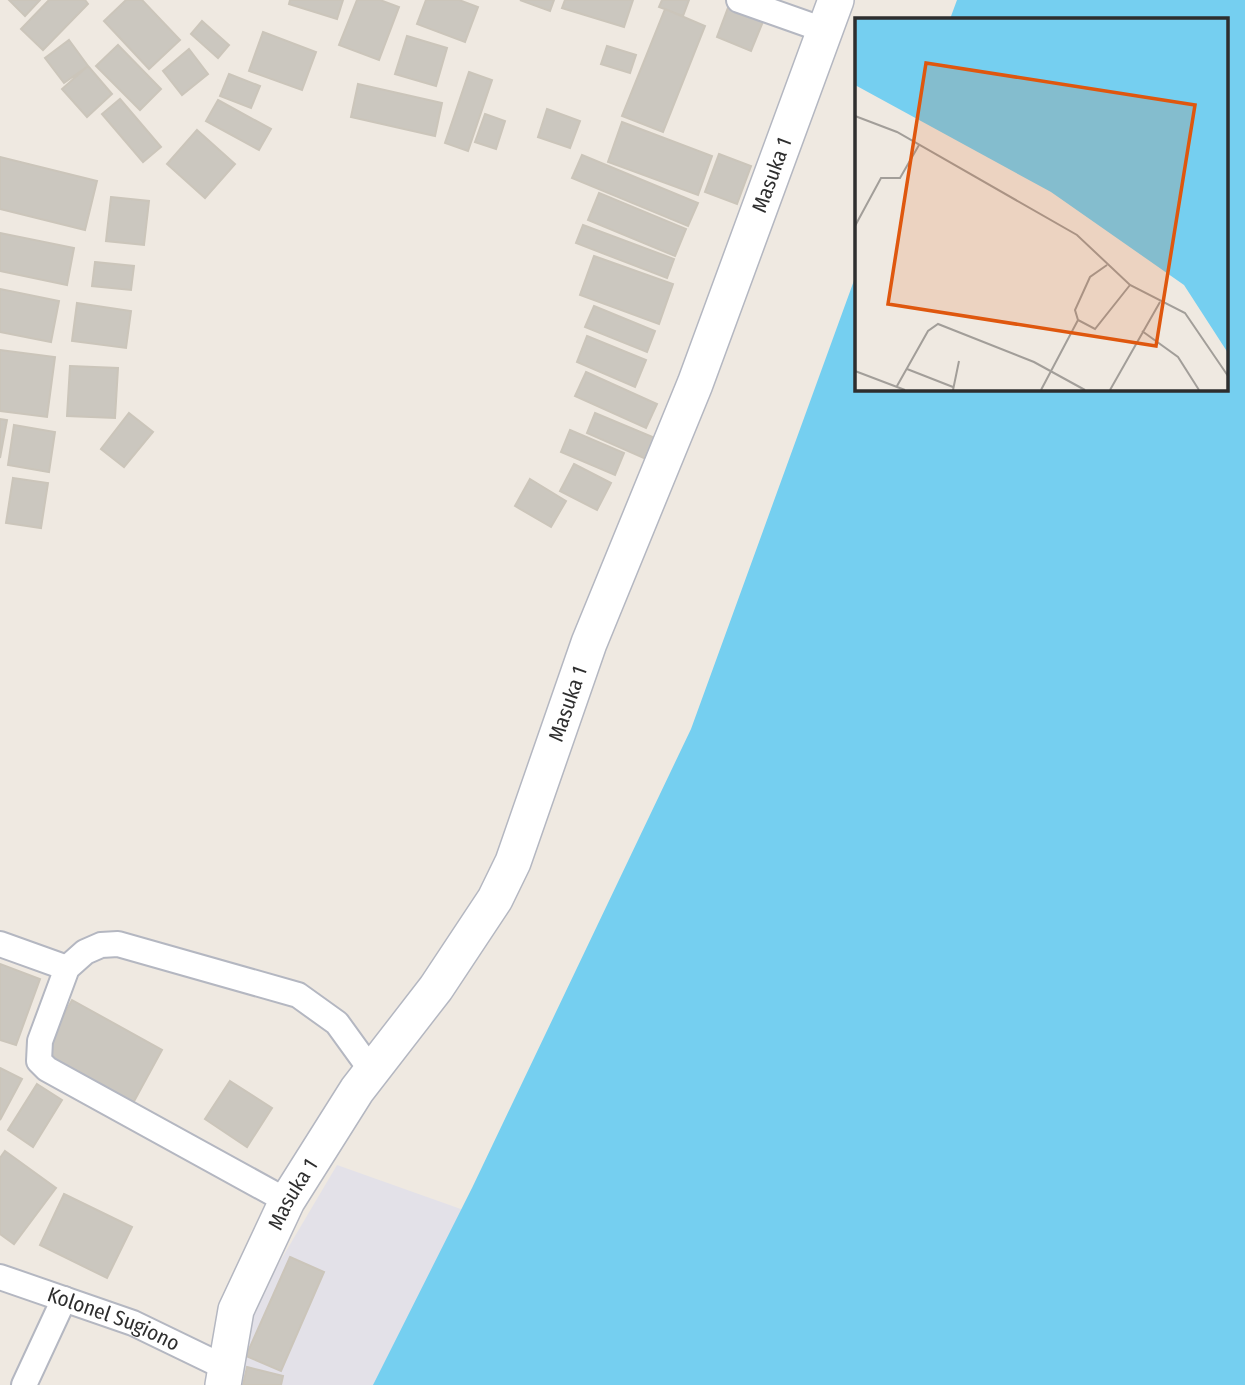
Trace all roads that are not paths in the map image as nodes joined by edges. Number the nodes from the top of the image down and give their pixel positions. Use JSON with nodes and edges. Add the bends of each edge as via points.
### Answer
{"nodes":[{"id":1,"x":739,"y":0,"type":"edge"},
{"id":2,"x":830,"y":15,"type":"edge"},
{"id":3,"x":0,"y":944,"type":"edge"},
{"id":4,"x":67,"y":968,"type":"junction"},
{"id":5,"x":380,"y":1058,"type":"junction"},
{"id":6,"x":287,"y":1201,"type":"junction"},
{"id":7,"x":0,"y":1277,"type":"edge"},
{"id":8,"x":64,"y":1299,"type":"junction"},
{"id":9,"x":223,"y":1376,"type":"edge"},
{"id":10,"x":24,"y":1385,"type":"edge"}],
"edges":[{"from":1,"to":2,"type":"street"},
{"from":2,"to":5,"type":"street","name":"Masuka 1","via":[[704,360],[589,643],[513,862],[495,899],[436,988]]},
{"from":3,"to":4,"type":"street"},
{"from":4,"to":5,"type":"street","via":[[85,952],[118,944],[298,995]]},
{"from":4,"to":6,"type":"street","via":[[40,1041],[39,1061]]},
{"from":5,"to":6,"type":"street","name":"Masuka 1"},
{"from":6,"to":9,"type":"street","name":"Masuka 1","via":[[236,1310]]},
{"from":7,"to":8,"type":"street","name":"Kolonel Sugiono"},
{"from":8,"to":9,"type":"street","name":"Kolonel Sugiono","via":[[133,1323]]},
{"from":8,"to":10,"type":"street"}]}
